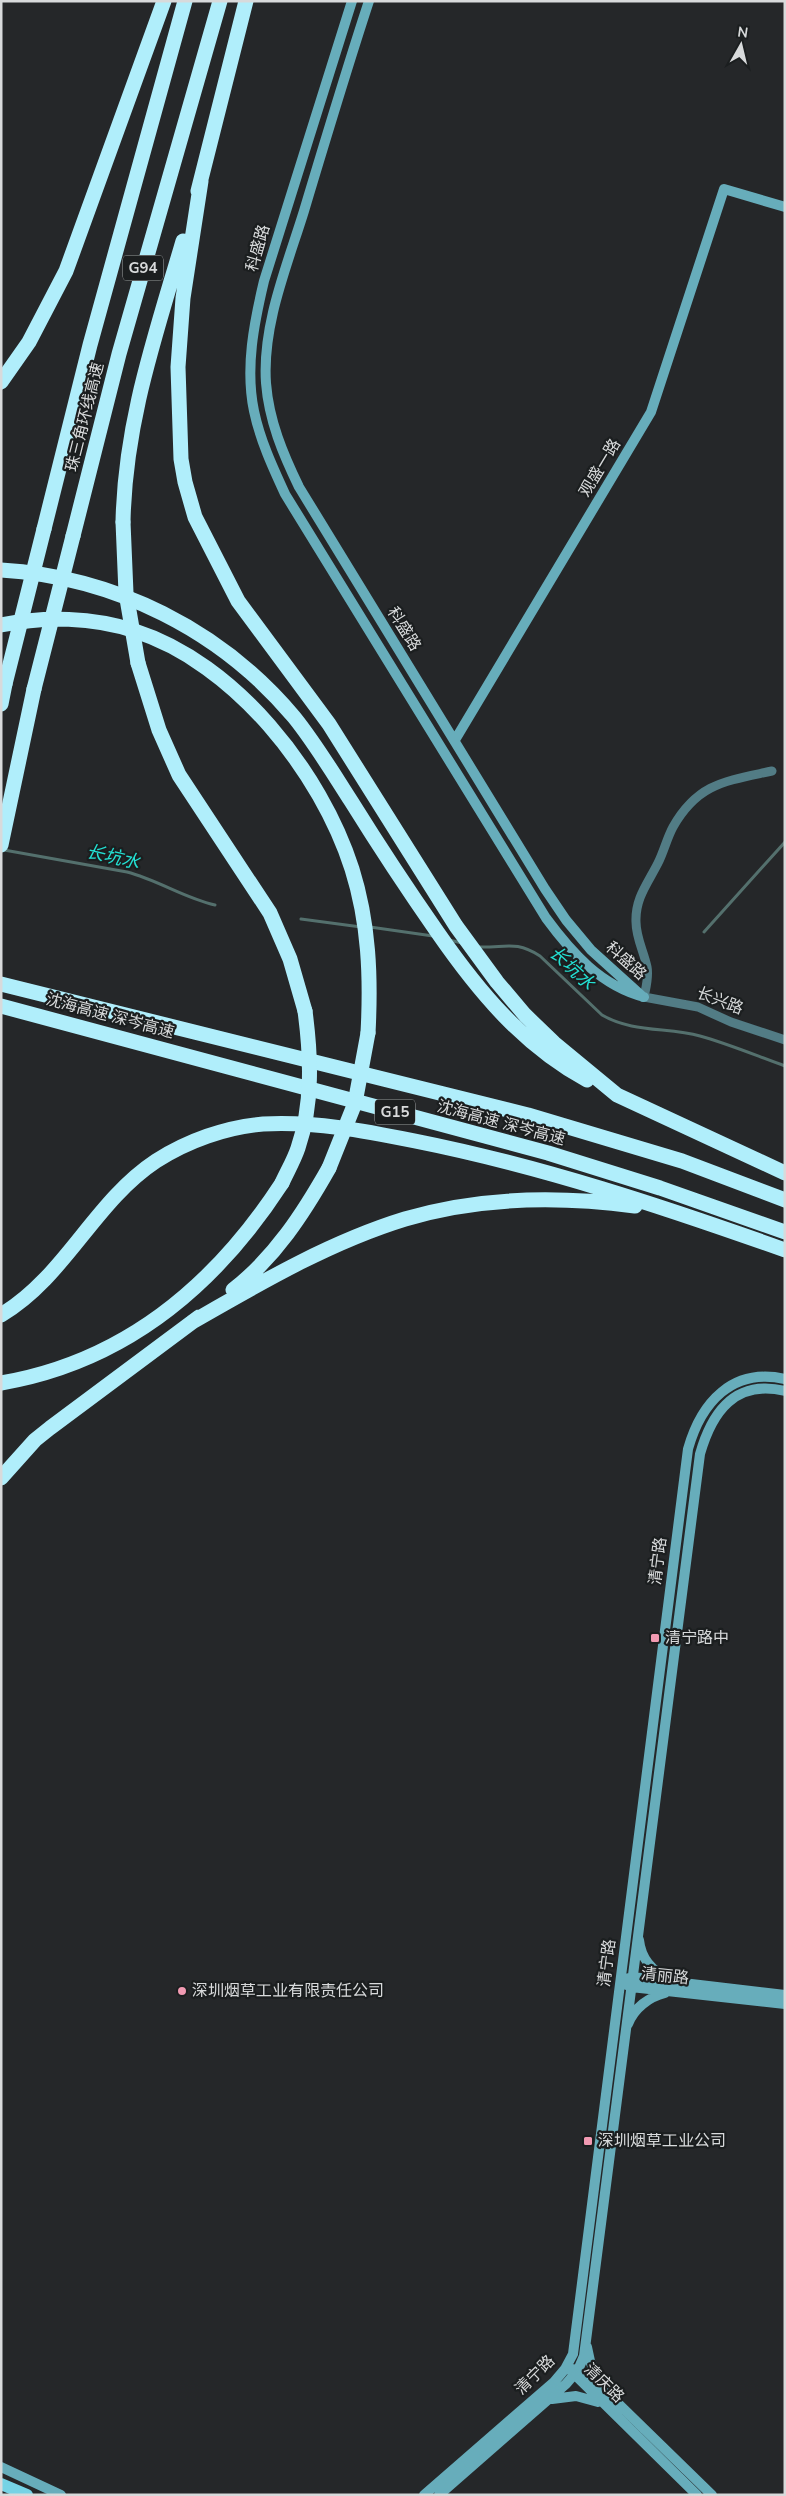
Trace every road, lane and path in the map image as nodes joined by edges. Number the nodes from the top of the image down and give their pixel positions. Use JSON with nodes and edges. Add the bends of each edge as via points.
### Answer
{"nodes":[{"id":1,"x":164,"y":1,"type":"edge"},
{"id":2,"x":185,"y":1,"type":"edge"},
{"id":3,"x":220,"y":1,"type":"edge"},
{"id":4,"x":246,"y":1,"type":"edge"},
{"id":5,"x":352,"y":1,"type":"edge"},
{"id":6,"x":369,"y":1,"type":"edge"},
{"id":7,"x":201,"y":181,"type":"junction"},
{"id":8,"x":785,"y":207,"type":"edge"},
{"id":9,"x":1,"y":382,"type":"edge"},
{"id":10,"x":1,"y":570,"type":"edge"},
{"id":11,"x":1,"y":625,"type":"edge"},
{"id":12,"x":1,"y":704,"type":"edge"},
{"id":13,"x":455,"y":740,"type":"junction"},
{"id":14,"x":772,"y":771,"type":"dead end"},
{"id":15,"x":1,"y":845,"type":"edge"},
{"id":16,"x":1,"y":984,"type":"edge"},
{"id":17,"x":644,"y":998,"type":"junction"},
{"id":18,"x":1,"y":1006,"type":"edge"},
{"id":19,"x":785,"y":1040,"type":"edge"},
{"id":20,"x":616,"y":1095,"type":"junction"},
{"id":21,"x":785,"y":1173,"type":"edge"},
{"id":22,"x":785,"y":1200,"type":"edge"},
{"id":23,"x":704,"y":1221,"type":"junction"},
{"id":24,"x":785,"y":1232,"type":"edge"},
{"id":25,"x":785,"y":1250,"type":"edge"},
{"id":26,"x":1,"y":1315,"type":"edge"},
{"id":27,"x":192,"y":1322,"type":"junction"},
{"id":28,"x":785,"y":1379,"type":"edge"},
{"id":29,"x":1,"y":1383,"type":"edge"},
{"id":30,"x":785,"y":1390,"type":"edge"},
{"id":31,"x":1,"y":1478,"type":"edge"},
{"id":32,"x":638,"y":1932,"type":"junction"},
{"id":33,"x":620,"y":1981,"type":"junction"},
{"id":34,"x":631,"y":1982,"type":"junction"},
{"id":35,"x":677,"y":1988,"type":"junction"},
{"id":36,"x":785,"y":1995,"type":"edge"},
{"id":37,"x":785,"y":2004,"type":"edge"},
{"id":38,"x":625,"y":2030,"type":"junction"},
{"id":39,"x":586,"y":2337,"type":"junction"},
{"id":40,"x":567,"y":2366,"type":"junction"},
{"id":41,"x":576,"y":2373,"type":"junction"},
{"id":42,"x":606,"y":2392,"type":"junction"},
{"id":43,"x":546,"y":2401,"type":"junction"},
{"id":44,"x":605,"y":2405,"type":"junction"},
{"id":45,"x":1,"y":2467,"type":"edge"},
{"id":46,"x":1,"y":2484,"type":"edge"},
{"id":47,"x":27,"y":2495,"type":"edge"},
{"id":48,"x":61,"y":2495,"type":"edge"},
{"id":49,"x":424,"y":2495,"type":"edge"},
{"id":50,"x":439,"y":2495,"type":"edge"},
{"id":51,"x":697,"y":2495,"type":"edge"},
{"id":52,"x":712,"y":2495,"type":"edge"}],
"edges":[{"from":1,"to":9,"type":"highway","via":[[66,271],[29,342]]},
{"from":2,"to":12,"type":"highway","name":"珠三角环线高速","number":"G94","bridge":true,"via":[[98,317]]},
{"from":3,"to":15,"type":"highway","name":"珠三角环线高速","number":"G94","bridge":true,"via":[[122,345],[34,689]]},
{"from":4,"to":7,"type":"highway"},
{"from":5,"to":17,"type":"street","name":"科盛路","via":[[264,281],[255,322],[251,382],[254,411],[263,442],[285,494],[546,918],[573,951],[604,980],[620,990]]},
{"from":6,"to":13,"type":"street","name":"科盛路","via":[[279,291],[267,352],[269,408],[277,437],[299,487]]},
{"from":7,"to":20,"type":"highway","via":[[183,298],[178,367],[179,432],[190,501],[222,572],[238,601],[329,724],[478,957],[525,1015]]},
{"from":7,"to":29,"type":"highway","bridge":true,"via":[[133,417],[124,477],[122,522],[126,593],[138,663],[156,723],[179,775],[270,913],[290,959],[305,1011],[309,1054],[306,1114],[298,1148],[282,1184],[256,1223],[176,1306],[99,1353],[36,1377]]},
{"from":8,"to":13,"type":"street","name":"观盛一路","via":[[724,189],[651,412]]},
{"from":10,"to":20,"type":"highway","via":[[28,571],[113,592],[166,615],[206,638],[242,665],[294,718],[431,924],[496,1009],[558,1063]]},
{"from":11,"to":27,"type":"highway","bridge":true,"via":[[36,620],[108,623],[167,644],[227,685],[263,719],[293,755],[318,794],[346,853],[363,911],[371,991],[368,1033],[355,1103],[329,1168],[303,1213],[277,1248],[250,1277]]},
{"from":13,"to":17,"type":"street","name":"科盛路","via":[[566,920],[591,950]]},
{"from":14,"to":17,"type":"street","via":[[716,784],[698,795],[672,828],[637,904],[636,923],[648,980]]},
{"from":16,"to":22,"type":"highway","name":"沈海高速 深岑高速","number":"G15","via":[[528,1114],[682,1162]]},
{"from":17,"to":19,"type":"street","name":"长兴路","via":[[698,1007]]},
{"from":18,"to":24,"type":"highway","name":"沈海高速 深岑高速","number":"G15","via":[[548,1154],[660,1188]]},
{"from":20,"to":21,"type":"highway"},
{"from":23,"to":25,"type":"highway"},
{"from":23,"to":26,"type":"highway","via":[[621,1194],[472,1153],[352,1130],[288,1123],[260,1124],[204,1137],[156,1162],[118,1193],[28,1296]]},
{"from":23,"to":27,"type":"highway","via":[[598,1201],[522,1200],[466,1206],[405,1219],[347,1241],[272,1277]]},
{"from":27,"to":31,"type":"highway","via":[[43,1434]]},
{"from":28,"to":33,"type":"street","name":"清宁路","via":[[759,1378],[731,1386],[704,1409],[693,1430]]},
{"from":30,"to":32,"type":"street","name":"清宁路","via":[[755,1389],[722,1407],[707,1432],[700,1454]]},
{"from":32,"to":34,"type":"street","name":"清宁路"},
{"from":32,"to":35,"type":"street","via":[[640,1947],[652,1968]]},
{"from":33,"to":34,"type":"street","name":"清丽路"},
{"from":33,"to":40,"type":"street","name":"清宁路","via":[[573,2354]]},
{"from":34,"to":35,"type":"street","name":"清丽路"},
{"from":34,"to":38,"type":"street","name":"清宁路"},
{"from":35,"to":36,"type":"street","name":"清丽路"},
{"from":35,"to":37,"type":"street","name":"清丽路"},
{"from":35,"to":38,"type":"street","via":[[645,2002],[630,2017]]},
{"from":38,"to":39,"type":"street","name":"清宁路"},
{"from":39,"to":41,"type":"street","name":"清宁路","via":[[584,2356]]},
{"from":39,"to":42,"type":"street","via":[[590,2361]]},
{"from":40,"to":41,"type":"street","name":"清庆路"},
{"from":40,"to":49,"type":"street","name":"清宁路","via":[[554,2382]]},
{"from":41,"to":42,"type":"street","name":"清庆路","via":[[593,2379]]},
{"from":41,"to":43,"type":"street","name":"清宁路"},
{"from":41,"to":44,"type":"street","name":"清庆路"},
{"from":42,"to":52,"type":"street","name":"清庆路"},
{"from":43,"to":44,"type":"street","via":[[576,2396]]},
{"from":43,"to":50,"type":"street","name":"清宁路"},
{"from":44,"to":51,"type":"street","name":"清庆路"},
{"from":45,"to":48,"type":"street"},
{"from":46,"to":47,"type":"main road"}]}
